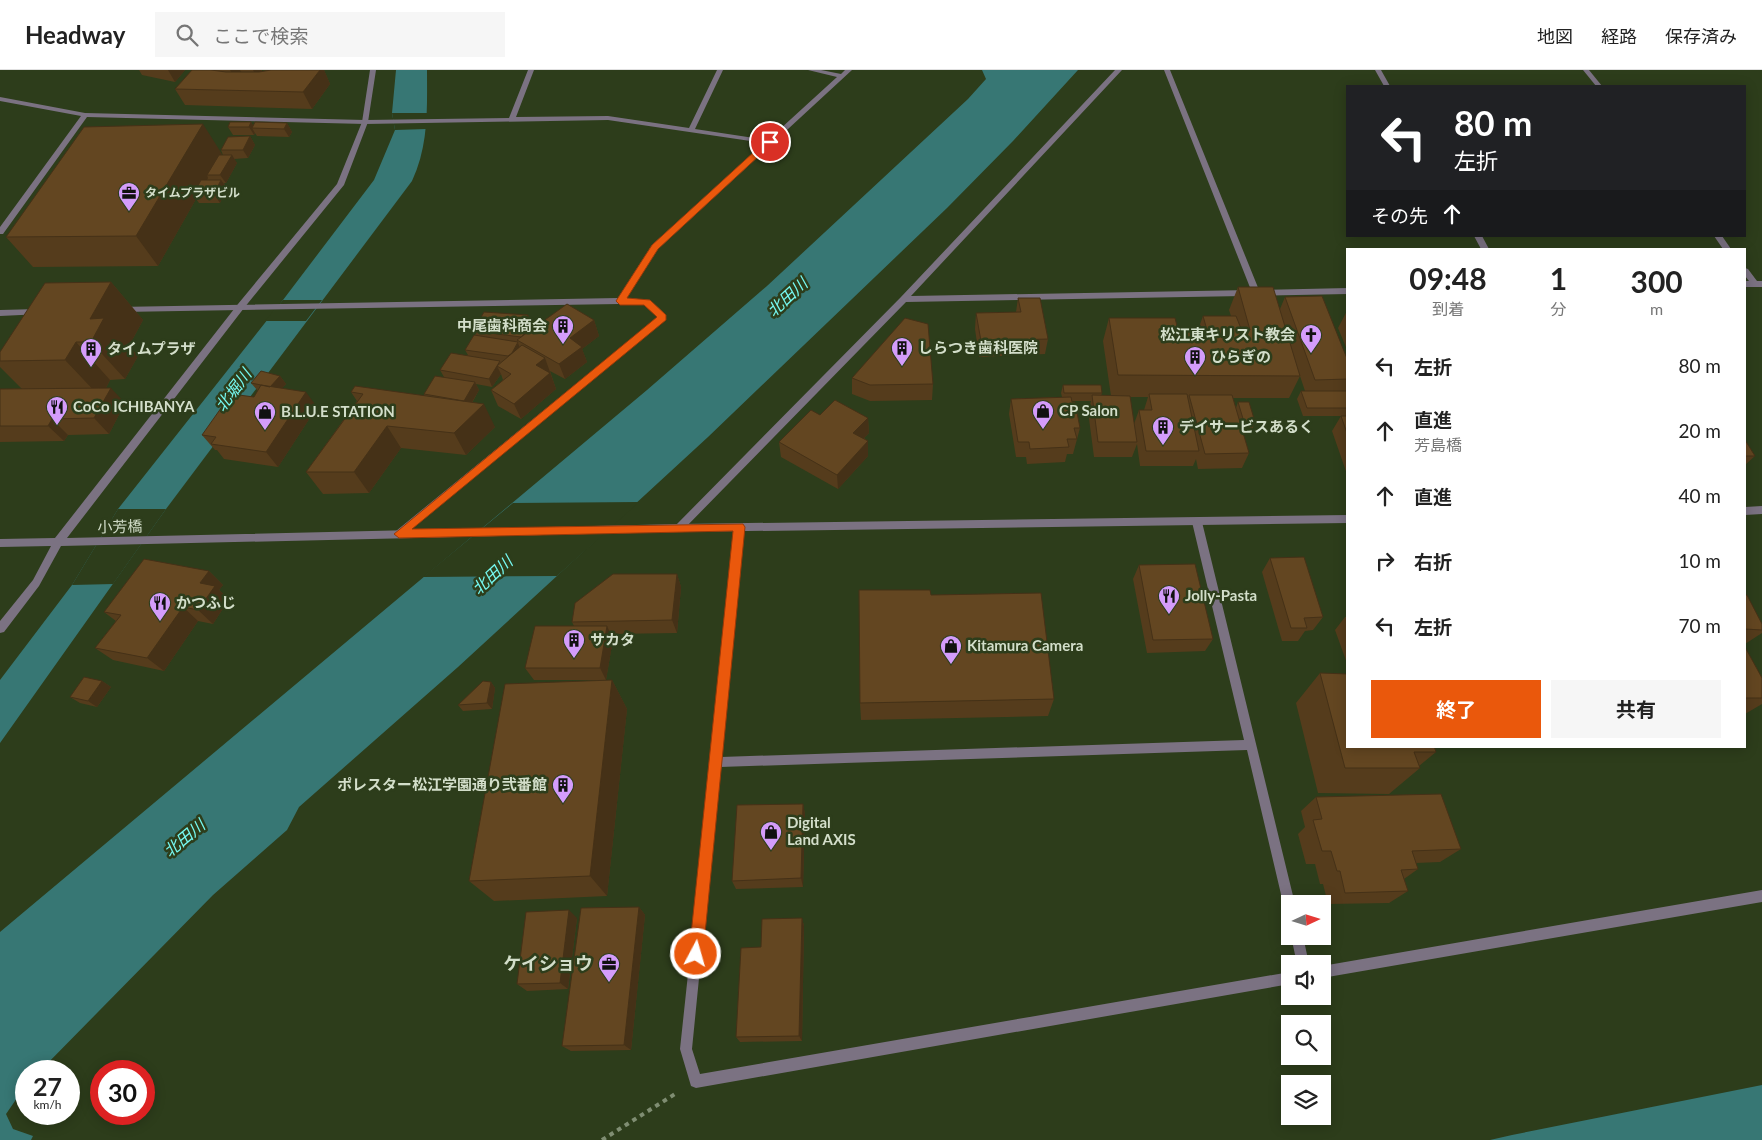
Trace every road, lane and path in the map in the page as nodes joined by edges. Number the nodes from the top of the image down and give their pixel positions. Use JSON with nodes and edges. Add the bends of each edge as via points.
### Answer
{"nodes":[{"id":1,"x":373,"y":70,"type":"edge"},
{"id":2,"x":530,"y":70,"type":"edge"},
{"id":3,"x":720,"y":70,"type":"edge"},
{"id":4,"x":811,"y":70,"type":"edge"},
{"id":5,"x":849,"y":70,"type":"edge"},
{"id":6,"x":1118,"y":70,"type":"edge"},
{"id":7,"x":1167,"y":70,"type":"edge"},
{"id":8,"x":1378,"y":70,"type":"edge"},
{"id":9,"x":1586,"y":70,"type":"edge"},
{"id":10,"x":842,"y":76,"type":"junction"},
{"id":11,"x":1386,"y":85,"type":"edge"},
{"id":12,"x":1598,"y":85,"type":"edge"},
{"id":13,"x":0,"y":99,"type":"edge"},
{"id":14,"x":85,"y":115,"type":"junction"},
{"id":15,"x":512,"y":118,"type":"junction"},
{"id":16,"x":366,"y":122,"type":"junction"},
{"id":17,"x":691,"y":130,"type":"junction"},
{"id":18,"x":770,"y":142,"type":"junction"},
{"id":19,"x":0,"y":232,"type":"edge"},
{"id":20,"x":1479,"y":237,"type":"edge"},
{"id":21,"x":1719,"y":237,"type":"edge"},
{"id":22,"x":1485,"y":248,"type":"edge"},
{"id":23,"x":1726,"y":248,"type":"edge"},
{"id":24,"x":1746,"y":272,"type":"edge"},
{"id":25,"x":1746,"y":284,"type":"edge"},
{"id":26,"x":1759,"y":284,"type":"edge"},
{"id":27,"x":1346,"y":291,"type":"edge"},
{"id":28,"x":1256,"y":292,"type":"junction"},
{"id":29,"x":904,"y":299,"type":"junction"},
{"id":30,"x":620,"y":301,"type":"junction"},
{"id":31,"x":241,"y":306,"type":"junction"},
{"id":32,"x":116,"y":310,"type":"dead end"},
{"id":33,"x":48,"y":311,"type":"edge"},
{"id":34,"x":0,"y":313,"type":"edge"},
{"id":35,"x":1746,"y":510,"type":"edge"},
{"id":36,"x":1762,"y":510,"type":"edge"},
{"id":37,"x":1346,"y":519,"type":"edge"},
{"id":38,"x":1198,"y":522,"type":"junction"},
{"id":39,"x":739,"y":527,"type":"junction"},
{"id":40,"x":679,"y":528,"type":"junction"},
{"id":41,"x":399,"y":534,"type":"junction"},
{"id":42,"x":57,"y":543,"type":"junction"},
{"id":43,"x":0,"y":544,"type":"edge"},
{"id":44,"x":0,"y":629,"type":"edge"},
{"id":45,"x":1252,"y":745,"type":"junction"},
{"id":46,"x":715,"y":762,"type":"junction"},
{"id":47,"x":1287,"y":895,"type":"edge"},
{"id":48,"x":1762,"y":896,"type":"edge"},
{"id":49,"x":1331,"y":970,"type":"edge"},
{"id":50,"x":1281,"y":980,"type":"edge"},
{"id":51,"x":696,"y":1081,"type":"junction"},
{"id":52,"x":602,"y":1140,"type":"edge"}],
"edges":[{"from":1,"to":16,"type":"street"},
{"from":2,"to":15,"type":"street"},
{"from":3,"to":17,"type":"street"},
{"from":4,"to":10,"type":"street"},
{"from":5,"to":10,"type":"street"},
{"from":6,"to":29,"type":"street"},
{"from":7,"to":28,"type":"street"},
{"from":8,"to":11,"type":"street"},
{"from":9,"to":12,"type":"street"},
{"from":10,"to":18,"type":"street"},
{"from":13,"to":14,"type":"street"},
{"from":14,"to":16,"type":"street"},
{"from":14,"to":19,"type":"street"},
{"from":15,"to":16,"type":"street"},
{"from":15,"to":17,"type":"street","via":[[608,118]]},
{"from":16,"to":31,"type":"street","via":[[340,184]]},
{"from":17,"to":18,"type":"street"},
{"from":18,"to":30,"type":"street","via":[[655,247]]},
{"from":20,"to":22,"type":"street"},
{"from":21,"to":23,"type":"street"},
{"from":24,"to":26,"type":"street"},
{"from":25,"to":26,"type":"street"},
{"from":27,"to":28,"type":"street"},
{"from":28,"to":29,"type":"street"},
{"from":29,"to":40,"type":"street"},
{"from":30,"to":31,"type":"street"},
{"from":30,"to":41,"type":"street","via":[[647,302],[663,317]]},
{"from":31,"to":32,"type":"street"},
{"from":31,"to":42,"type":"street"},
{"from":33,"to":34,"type":"street"},
{"from":35,"to":36,"type":"street"},
{"from":37,"to":38,"type":"street","name":"小芳橋"},
{"from":38,"to":39,"type":"street","name":"小芳橋"},
{"from":38,"to":45,"type":"street"},
{"from":39,"to":40,"type":"street","name":"小芳橋"},
{"from":39,"to":46,"type":"street"},
{"from":40,"to":41,"type":"street","name":"小芳橋"},
{"from":41,"to":42,"type":"street","name":"小芳橋"},
{"from":42,"to":43,"type":"street","name":"小芳橋"},
{"from":42,"to":44,"type":"street","via":[[36,583]]},
{"from":45,"to":46,"type":"street"},
{"from":45,"to":47,"type":"street"},
{"from":46,"to":51,"type":"street","via":[[686,1050]]},
{"from":48,"to":49,"type":"street"},
{"from":50,"to":51,"type":"street"},
{"from":51,"to":52,"type":"path"}]}
